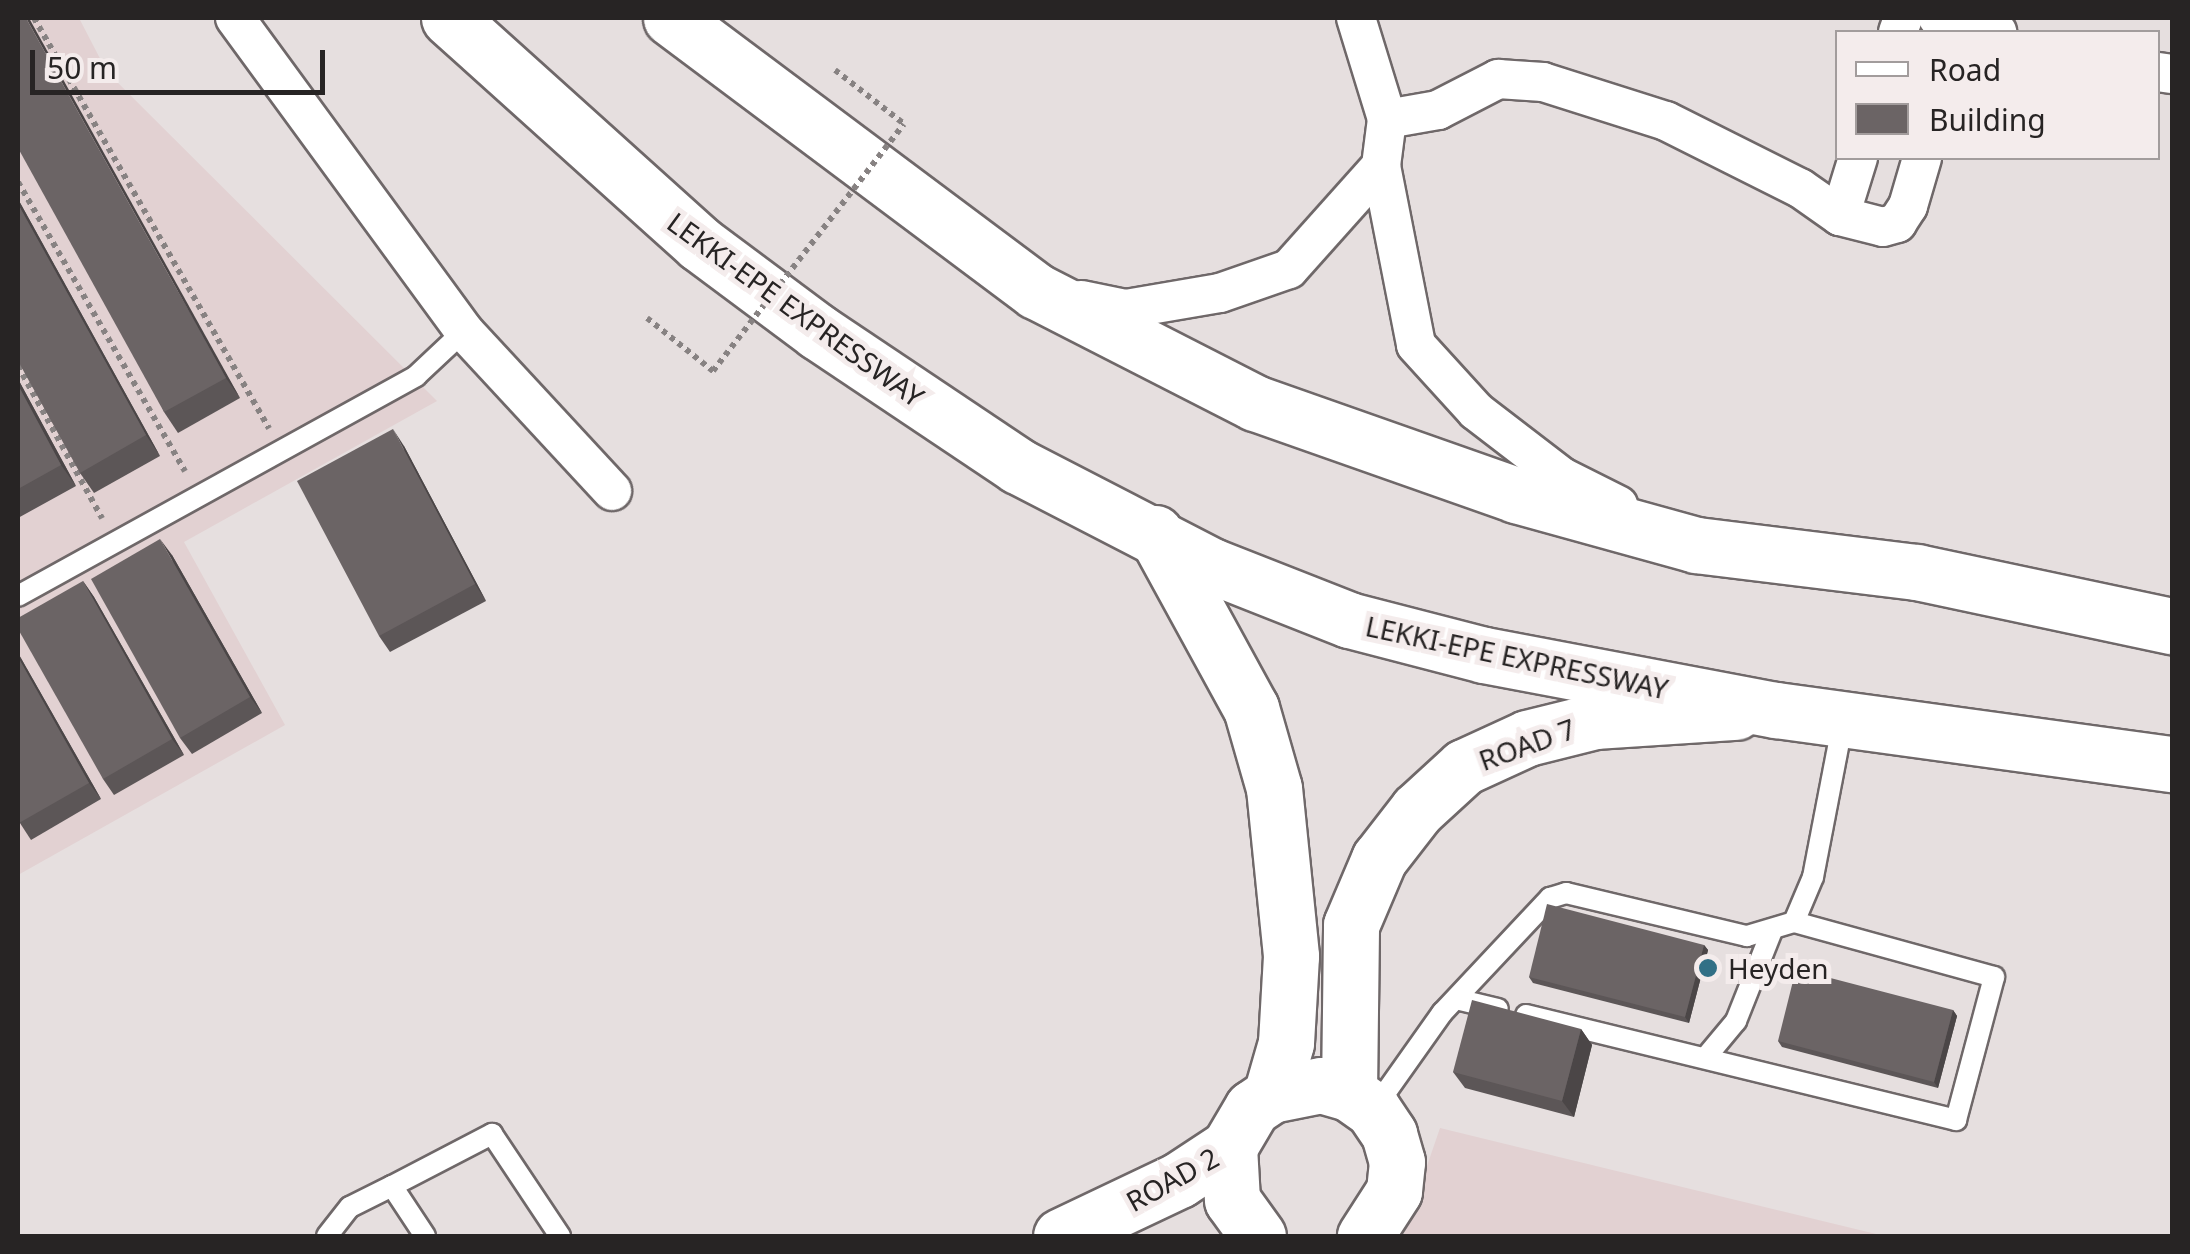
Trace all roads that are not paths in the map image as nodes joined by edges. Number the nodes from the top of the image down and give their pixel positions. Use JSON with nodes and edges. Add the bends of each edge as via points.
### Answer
{"nodes":[{"id":1,"x":235,"y":18,"type":"edge"},
{"id":2,"x":449,"y":18,"type":"edge"},
{"id":3,"x":671,"y":18,"type":"edge"},
{"id":4,"x":1356,"y":18,"type":"edge"},
{"id":5,"x":1386,"y":119,"type":"junction"},
{"id":6,"x":1857,"y":160,"type":"edge"},
{"id":7,"x":1921,"y":160,"type":"edge"},
{"id":8,"x":1381,"y":166,"type":"junction"},
{"id":9,"x":1840,"y":216,"type":"junction"},
{"id":10,"x":1036,"y":291,"type":"junction"},
{"id":11,"x":464,"y":331,"type":"junction"},
{"id":12,"x":612,"y":491,"type":"dead end"},
{"id":13,"x":1155,"y":533,"type":"junction"},
{"id":14,"x":1696,"y":544,"type":"junction"},
{"id":15,"x":18,"y":596,"type":"edge"},
{"id":16,"x":2172,"y":626,"type":"edge"},
{"id":17,"x":1776,"y":710,"type":"junction"},
{"id":18,"x":1844,"y":718,"type":"junction"},
{"id":19,"x":2172,"y":764,"type":"edge"},
{"id":20,"x":1794,"y":922,"type":"junction"},
{"id":21,"x":1771,"y":933,"type":"junction"},
{"id":22,"x":1456,"y":999,"type":"junction"},
{"id":23,"x":1706,"y":1057,"type":"junction"},
{"id":24,"x":1270,"y":1095,"type":"junction"},
{"id":25,"x":1361,"y":1102,"type":"junction"},
{"id":26,"x":1229,"y":1147,"type":"junction"},
{"id":27,"x":392,"y":1186,"type":"junction"},
{"id":28,"x":327,"y":1236,"type":"edge"},
{"id":29,"x":425,"y":1236,"type":"edge"},
{"id":30,"x":560,"y":1236,"type":"edge"},
{"id":31,"x":1061,"y":1236,"type":"edge"},
{"id":32,"x":1258,"y":1236,"type":"edge"},
{"id":33,"x":1365,"y":1236,"type":"edge"}],
"edges":[{"from":1,"to":11,"type":"street"},
{"from":2,"to":13,"type":"main road","name":"LEKKI-EPE EXPRESSWAY","via":[[700,244],[818,332],[1018,466]]},
{"from":3,"to":10,"type":"main road"},
{"from":4,"to":5,"type":"street"},
{"from":5,"to":8,"type":"street"},
{"from":5,"to":9,"type":"street","via":[[1438,110],[1498,79],[1543,82],[1666,120],[1800,188]]},
{"from":6,"to":9,"type":"street"},
{"from":7,"to":9,"type":"street","via":[[1897,223],[1883,227]]},
{"from":8,"to":10,"type":"street","via":[[1289,269],[1220,293],[1126,308]]},
{"from":8,"to":14,"type":"street","via":[[1416,345],[1476,412],[1562,477]]},
{"from":10,"to":14,"type":"main road","via":[[1255,403],[1516,495]]},
{"from":11,"to":12,"type":"street"},
{"from":11,"to":15,"type":"lane","via":[[416,376]]},
{"from":13,"to":17,"type":"main road","name":"LEKKI-EPE EXPRESSWAY","via":[[1212,566],[1349,620],[1484,656]]},
{"from":13,"to":24,"type":"main road","via":[[1251,708],[1274,788],[1286,869],[1286,1043]]},
{"from":14,"to":16,"type":"main road","via":[[1917,572]]},
{"from":17,"to":18,"type":"main road","name":"LEKKI-EPE EXPRESSWAY"},
{"from":17,"to":25,"type":"main road","name":"ROAD 7","via":[[1595,721],[1527,738],[1452,778],[1379,859],[1350,925]]},
{"from":18,"to":19,"type":"main road","name":"LEKKI-EPE EXPRESSWAY"},
{"from":18,"to":20,"type":"lane","via":[[1813,877]]},
{"from":20,"to":21,"type":"lane"},
{"from":20,"to":23,"type":"lane","via":[[1994,977],[1956,1120]]},
{"from":21,"to":22,"type":"lane","via":[[1680,923],[1566,894],[1530,915]]},
{"from":21,"to":23,"type":"lane","via":[[1743,1007]]},
{"from":22,"to":23,"type":"lane"},
{"from":22,"to":25,"type":"lane"},
{"from":24,"to":25,"type":"main road","via":[[1321,1085]]},
{"from":24,"to":26,"type":"main road","via":[[1252,1108]]},
{"from":25,"to":33,"type":"main road","via":[[1397,1162],[1388,1205]]},
{"from":26,"to":31,"type":"main road","name":"ROAD 2","via":[[1179,1180]]},
{"from":26,"to":32,"type":"main road","via":[[1232,1200]]},
{"from":27,"to":28,"type":"lane","via":[[350,1207]]},
{"from":27,"to":29,"type":"lane"},
{"from":27,"to":30,"type":"lane","via":[[492,1134]]}]}
